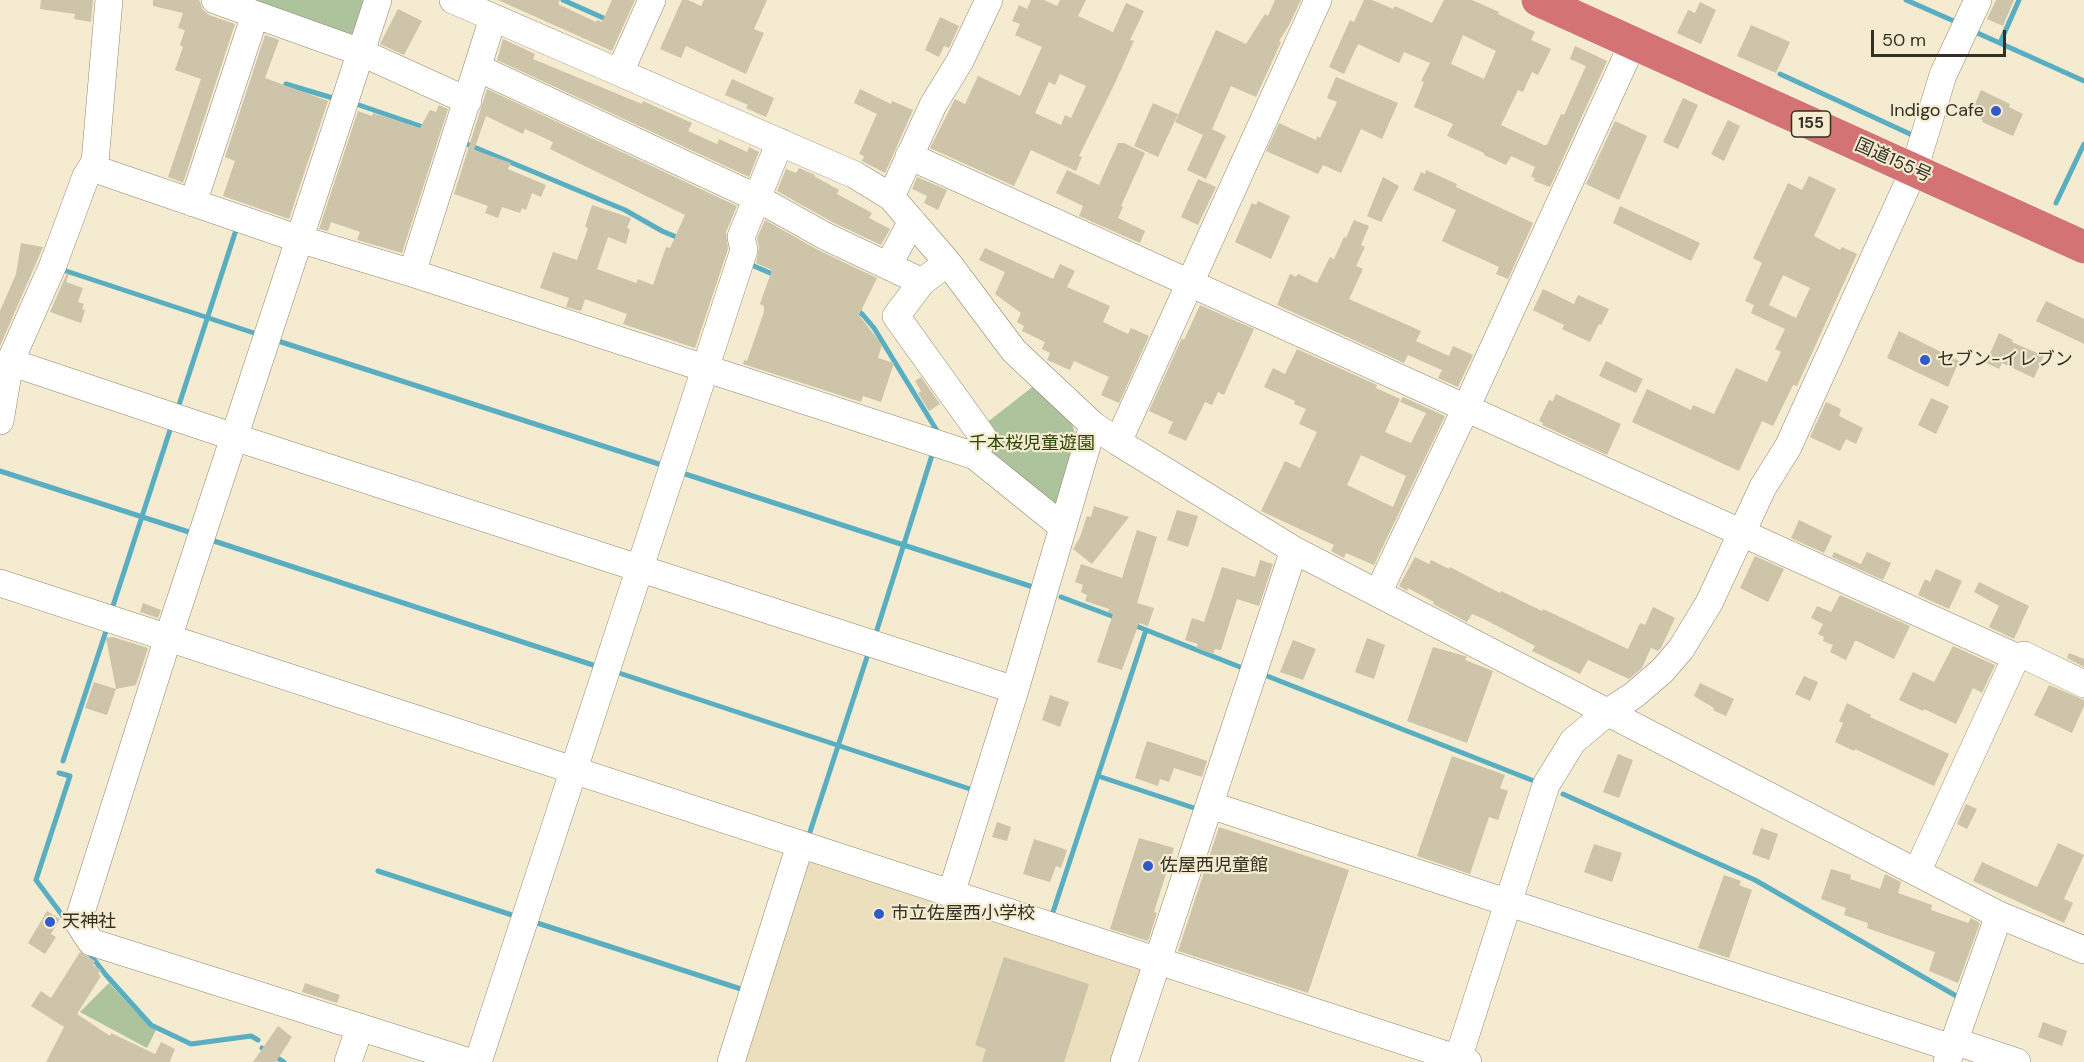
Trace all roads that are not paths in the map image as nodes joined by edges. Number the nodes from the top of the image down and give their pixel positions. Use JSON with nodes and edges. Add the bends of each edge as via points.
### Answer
{"nodes":[{"id":1,"x":109,"y":0,"type":"edge"},
{"id":2,"x":215,"y":0,"type":"edge"},
{"id":3,"x":378,"y":0,"type":"edge"},
{"id":4,"x":453,"y":0,"type":"edge"},
{"id":5,"x":652,"y":0,"type":"edge"},
{"id":6,"x":989,"y":0,"type":"edge"},
{"id":7,"x":1318,"y":0,"type":"edge"},
{"id":8,"x":1538,"y":0,"type":"edge"},
{"id":9,"x":1978,"y":0,"type":"edge"},
{"id":10,"x":255,"y":15,"type":"junction"},
{"id":11,"x":494,"y":18,"type":"junction"},
{"id":12,"x":1633,"y":43,"type":"junction"},
{"id":13,"x":360,"y":52,"type":"junction"},
{"id":14,"x":478,"y":68,"type":"junction"},
{"id":15,"x":620,"y":72,"type":"junction"},
{"id":16,"x":468,"y":101,"type":"junction"},
{"id":17,"x":780,"y":142,"type":"junction"},
{"id":18,"x":909,"y":156,"type":"junction"},
{"id":19,"x":92,"y":168,"type":"junction"},
{"id":20,"x":1914,"y":170,"type":"junction"},
{"id":21,"x":891,"y":197,"type":"junction"},
{"id":22,"x":757,"y":198,"type":"junction"},
{"id":23,"x":193,"y":203,"type":"junction"},
{"id":24,"x":912,"y":221,"type":"junction"},
{"id":25,"x":299,"y":239,"type":"junction"},
{"id":26,"x":2084,"y":247,"type":"edge"},
{"id":27,"x":948,"y":263,"type":"junction"},
{"id":28,"x":888,"y":266,"type":"junction"},
{"id":29,"x":412,"y":273,"type":"junction"},
{"id":30,"x":922,"y":282,"type":"junction"},
{"id":31,"x":1191,"y":283,"type":"junction"},
{"id":32,"x":10,"y":362,"type":"junction"},
{"id":33,"x":705,"y":368,"type":"junction"},
{"id":34,"x":1466,"y":408,"type":"junction"},
{"id":35,"x":0,"y":421,"type":"edge"},
{"id":36,"x":1094,"y":425,"type":"junction"},
{"id":37,"x":234,"y":437,"type":"junction"},
{"id":38,"x":1118,"y":442,"type":"junction"},
{"id":39,"x":975,"y":456,"type":"junction"},
{"id":40,"x":1063,"y":527,"type":"junction"},
{"id":41,"x":1740,"y":532,"type":"junction"},
{"id":42,"x":1294,"y":550,"type":"junction"},
{"id":43,"x":639,"y":569,"type":"junction"},
{"id":44,"x":0,"y":582,"type":"edge"},
{"id":45,"x":1378,"y":593,"type":"junction"},
{"id":46,"x":168,"y":638,"type":"junction"},
{"id":47,"x":2016,"y":657,"type":"junction"},
{"id":48,"x":2084,"y":684,"type":"edge"},
{"id":49,"x":1015,"y":690,"type":"junction"},
{"id":50,"x":1608,"y":712,"type":"junction"},
{"id":51,"x":573,"y":770,"type":"junction"},
{"id":52,"x":1210,"y":805,"type":"junction"},
{"id":53,"x":800,"y":845,"type":"junction"},
{"id":54,"x":1917,"y":872,"type":"junction"},
{"id":55,"x":951,"y":894,"type":"junction"},
{"id":56,"x":1507,"y":903,"type":"junction"},
{"id":57,"x":1999,"y":915,"type":"junction"},
{"id":58,"x":2084,"y":950,"type":"edge"},
{"id":59,"x":1157,"y":961,"type":"junction"},
{"id":60,"x":360,"y":1027,"type":"junction"},
{"id":61,"x":1951,"y":1050,"type":"edge"},
{"id":62,"x":1461,"y":1061,"type":"edge"},
{"id":63,"x":348,"y":1062,"type":"edge"},
{"id":64,"x":470,"y":1062,"type":"edge"},
{"id":65,"x":478,"y":1062,"type":"edge"},
{"id":66,"x":731,"y":1062,"type":"edge"},
{"id":67,"x":1124,"y":1062,"type":"edge"},
{"id":68,"x":2017,"y":1062,"type":"edge"}],
"edges":[{"from":1,"to":19,"type":"street"},
{"from":2,"to":10,"type":"street"},
{"from":3,"to":13,"type":"street"},
{"from":4,"to":11,"type":"street"},
{"from":5,"to":15,"type":"street"},
{"from":6,"to":18,"type":"street"},
{"from":7,"to":31,"type":"street"},
{"from":8,"to":12,"type":"highway","name":"国道155号","number":"155"},
{"from":9,"to":20,"type":"street","via":[[1942,75]]},
{"from":10,"to":13,"type":"street"},
{"from":10,"to":23,"type":"street"},
{"from":11,"to":14,"type":"street"},
{"from":11,"to":15,"type":"street"},
{"from":12,"to":20,"type":"highway","name":"国道155号","number":"155"},
{"from":12,"to":34,"type":"street"},
{"from":13,"to":16,"type":"street"},
{"from":13,"to":25,"type":"street"},
{"from":14,"to":16,"type":"street"},
{"from":14,"to":22,"type":"street"},
{"from":15,"to":17,"type":"street"},
{"from":16,"to":29,"type":"street"},
{"from":17,"to":21,"type":"street","via":[[855,175]]},
{"from":17,"to":22,"type":"street"},
{"from":18,"to":21,"type":"street"},
{"from":18,"to":31,"type":"street"},
{"from":19,"to":23,"type":"street"},
{"from":19,"to":32,"type":"street"},
{"from":20,"to":26,"type":"highway","name":"国道155号","number":"155"},
{"from":20,"to":41,"type":"street","via":[[1788,447]]},
{"from":21,"to":24,"type":"street"},
{"from":22,"to":28,"type":"street"},
{"from":22,"to":33,"type":"street","via":[[741,237],[744,250]]},
{"from":23,"to":25,"type":"street"},
{"from":24,"to":27,"type":"street"},
{"from":24,"to":28,"type":"street"},
{"from":25,"to":29,"type":"street"},
{"from":25,"to":37,"type":"street"},
{"from":27,"to":30,"type":"street"},
{"from":27,"to":36,"type":"street","via":[[1014,351]]},
{"from":28,"to":30,"type":"street"},
{"from":29,"to":33,"type":"street"},
{"from":30,"to":39,"type":"street","via":[[896,316],[983,437]]},
{"from":31,"to":34,"type":"street"},
{"from":31,"to":38,"type":"street"},
{"from":32,"to":35,"type":"street"},
{"from":32,"to":37,"type":"street"},
{"from":33,"to":39,"type":"street"},
{"from":33,"to":43,"type":"street"},
{"from":34,"to":41,"type":"street"},
{"from":34,"to":45,"type":"street"},
{"from":36,"to":38,"type":"street"},
{"from":36,"to":40,"type":"street"},
{"from":37,"to":43,"type":"street"},
{"from":37,"to":46,"type":"street"},
{"from":38,"to":42,"type":"street"},
{"from":39,"to":40,"type":"street"},
{"from":40,"to":49,"type":"street"},
{"from":41,"to":47,"type":"street"},
{"from":41,"to":50,"type":"street","via":[[1709,603],[1681,649],[1655,677]]},
{"from":42,"to":45,"type":"street"},
{"from":42,"to":52,"type":"street"},
{"from":43,"to":49,"type":"street"},
{"from":43,"to":51,"type":"street"},
{"from":44,"to":46,"type":"street"},
{"from":45,"to":50,"type":"street"},
{"from":46,"to":51,"type":"street"},
{"from":46,"to":60,"type":"street","via":[[78,922],[91,942]]},
{"from":47,"to":48,"type":"street","via":[[2024,655]]},
{"from":47,"to":54,"type":"street"},
{"from":49,"to":55,"type":"street"},
{"from":50,"to":54,"type":"street"},
{"from":50,"to":56,"type":"street","via":[[1573,741],[1546,785]]},
{"from":51,"to":53,"type":"street"},
{"from":51,"to":65,"type":"street"},
{"from":52,"to":56,"type":"street"},
{"from":52,"to":59,"type":"street"},
{"from":53,"to":55,"type":"street"},
{"from":53,"to":66,"type":"street"},
{"from":54,"to":57,"type":"street"},
{"from":55,"to":59,"type":"street"},
{"from":56,"to":61,"type":"street"},
{"from":56,"to":62,"type":"street"},
{"from":57,"to":58,"type":"street"},
{"from":57,"to":61,"type":"street"},
{"from":59,"to":62,"type":"street"},
{"from":59,"to":67,"type":"street"},
{"from":60,"to":63,"type":"street"},
{"from":60,"to":64,"type":"street"},
{"from":61,"to":68,"type":"street"}]}
